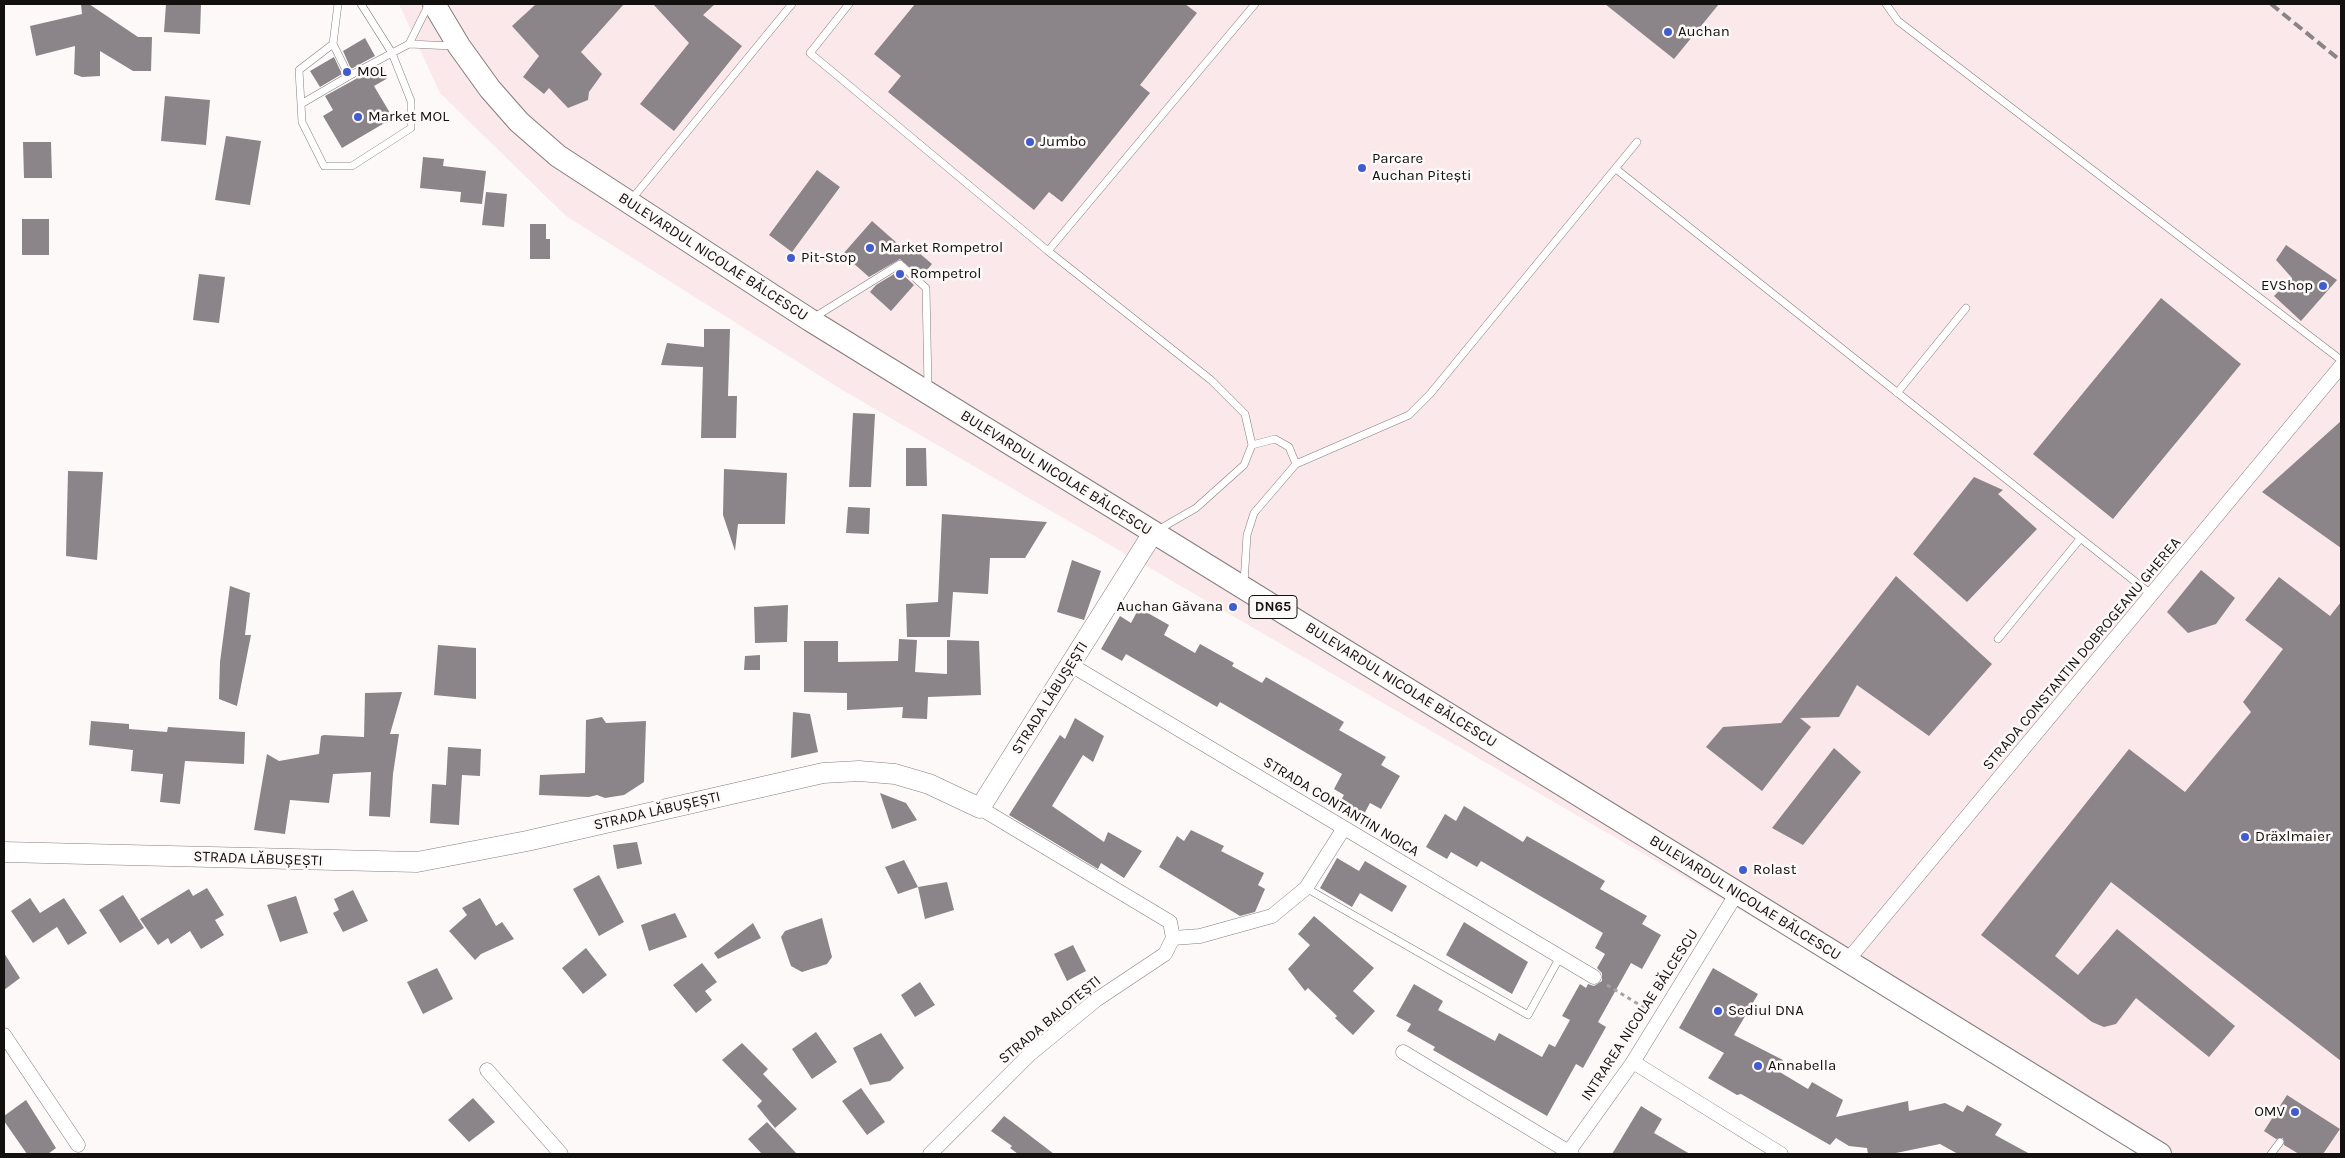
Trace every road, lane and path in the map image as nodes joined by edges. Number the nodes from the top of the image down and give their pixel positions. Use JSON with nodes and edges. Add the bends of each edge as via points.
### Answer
{"nodes":[{"id":1,"x":338,"y":4,"type":"edge"},
{"id":2,"x":361,"y":4,"type":"edge"},
{"id":3,"x":429,"y":4,"type":"edge"},
{"id":4,"x":434,"y":4,"type":"edge"},
{"id":5,"x":792,"y":4,"type":"edge"},
{"id":6,"x":848,"y":4,"type":"edge"},
{"id":7,"x":1255,"y":4,"type":"edge"},
{"id":8,"x":1886,"y":4,"type":"edge"},
{"id":9,"x":333,"y":44,"type":"junction"},
{"id":10,"x":409,"y":44,"type":"junction"},
{"id":11,"x":459,"y":46,"type":"junction"},
{"id":12,"x":392,"y":53,"type":"junction"},
{"id":13,"x":349,"y":76,"type":"junction"},
{"id":14,"x":301,"y":104,"type":"junction"},
{"id":15,"x":1637,"y":142,"type":"dead end"},
{"id":16,"x":1616,"y":169,"type":"junction"},
{"id":17,"x":629,"y":202,"type":"junction"},
{"id":18,"x":1048,"y":251,"type":"junction"},
{"id":19,"x":1966,"y":308,"type":"dead end"},
{"id":20,"x":810,"y":320,"type":"junction"},
{"id":21,"x":2341,"y":360,"type":"edge"},
{"id":22,"x":2341,"y":366,"type":"edge"},
{"id":23,"x":928,"y":392,"type":"junction"},
{"id":24,"x":1897,"y":393,"type":"junction"},
{"id":25,"x":1252,"y":445,"type":"junction"},
{"id":26,"x":1296,"y":464,"type":"junction"},
{"id":27,"x":1153,"y":533,"type":"junction"},
{"id":28,"x":2080,"y":539,"type":"junction"},
{"id":29,"x":1244,"y":588,"type":"junction"},
{"id":30,"x":2152,"y":596,"type":"junction"},
{"id":31,"x":1998,"y":639,"type":"dead end"},
{"id":32,"x":1072,"y":665,"type":"junction"},
{"id":33,"x":980,"y":808,"type":"junction"},
{"id":34,"x":1344,"y":828,"type":"junction"},
{"id":35,"x":4,"y":852,"type":"edge"},
{"id":36,"x":1306,"y":888,"type":"junction"},
{"id":37,"x":1738,"y":892,"type":"junction"},
{"id":38,"x":1173,"y":938,"type":"junction"},
{"id":39,"x":1560,"y":957,"type":"junction"},
{"id":40,"x":1848,"y":961,"type":"junction"},
{"id":41,"x":1594,"y":977,"type":"joint"},
{"id":42,"x":1660,"y":1017,"type":"junction"},
{"id":43,"x":4,"y":1035,"type":"edge"},
{"id":44,"x":1403,"y":1052,"type":"dead end"},
{"id":45,"x":1633,"y":1062,"type":"junction"},
{"id":46,"x":487,"y":1070,"type":"dead end"},
{"id":47,"x":2280,"y":1142,"type":"dead end"},
{"id":48,"x":78,"y":1145,"type":"dead end"},
{"id":49,"x":562,"y":1154,"type":"edge"},
{"id":50,"x":930,"y":1154,"type":"edge"},
{"id":51,"x":1569,"y":1154,"type":"edge"},
{"id":52,"x":1781,"y":1154,"type":"edge"},
{"id":53,"x":2160,"y":1154,"type":"edge"},
{"id":54,"x":2271,"y":1154,"type":"edge"}],
"edges":[{"from":1,"to":9,"type":"lane"},
{"from":2,"to":12,"type":"lane"},
{"from":3,"to":10,"type":"lane"},
{"from":4,"to":11,"type":"main road","name":"BULEVARDUL NICOLAE BĂLCESCU","number":"DN65"},
{"from":5,"to":17,"type":"lane"},
{"from":6,"to":18,"type":"lane","via":[[810,53]]},
{"from":7,"to":18,"type":"lane"},
{"from":8,"to":21,"type":"lane","via":[[1898,21]]},
{"from":9,"to":13,"type":"lane"},
{"from":9,"to":14,"type":"lane","via":[[299,70]]},
{"from":10,"to":11,"type":"lane"},
{"from":10,"to":12,"type":"lane"},
{"from":11,"to":17,"type":"main road","name":"BULEVARDUL NICOLAE BĂLCESCU","number":"DN65","via":[[519,122],[558,156]]},
{"from":12,"to":13,"type":"lane"},
{"from":12,"to":14,"type":"lane","via":[[412,101],[411,128],[352,166],[324,166],[302,122]]},
{"from":13,"to":14,"type":"lane"},
{"from":15,"to":16,"type":"lane"},
{"from":16,"to":24,"type":"lane"},
{"from":16,"to":26,"type":"lane","via":[[1430,394],[1409,414]]},
{"from":17,"to":20,"type":"main road","name":"BULEVARDUL NICOLAE BĂLCESCU","number":"DN65"},
{"from":18,"to":25,"type":"lane","via":[[1217,386],[1245,414]]},
{"from":19,"to":24,"type":"lane"},
{"from":20,"to":23,"type":"main road","name":"BULEVARDUL NICOLAE BĂLCESCU","number":"DN65"},
{"from":20,"to":23,"type":"lane","via":[[900,264],[926,288]]},
{"from":22,"to":30,"type":"street","name":"STRADA CONSTANTIN DOBROGEANU GHEREA"},
{"from":23,"to":27,"type":"main road","name":"BULEVARDUL NICOLAE BĂLCESCU","number":"DN65"},
{"from":24,"to":28,"type":"lane"},
{"from":25,"to":26,"type":"lane","via":[[1276,439],[1288,448]]},
{"from":25,"to":27,"type":"lane","via":[[1244,465],[1216,492],[1196,508]]},
{"from":26,"to":29,"type":"lane","via":[[1254,514],[1247,535]]},
{"from":27,"to":29,"type":"main road","name":"BULEVARDUL NICOLAE BĂLCESCU","number":"DN65"},
{"from":27,"to":32,"type":"street","name":"STRADA LĂBUȘEȘTI"},
{"from":28,"to":30,"type":"lane"},
{"from":28,"to":31,"type":"lane"},
{"from":29,"to":37,"type":"main road","name":"BULEVARDUL NICOLAE BĂLCESCU","number":"DN65"},
{"from":30,"to":40,"type":"street","name":"STRADA CONSTANTIN DOBROGEANU GHEREA"},
{"from":32,"to":33,"type":"street","name":"STRADA LĂBUȘEȘTI"},
{"from":32,"to":34,"type":"street","name":"STRADA CONTANTIN NOICA"},
{"from":33,"to":35,"type":"street","name":"STRADA LĂBUȘEȘTI","via":[[929,784],[895,774],[859,771],[824,773],[527,841],[417,862]]},
{"from":33,"to":38,"type":"street","via":[[1170,922]]},
{"from":34,"to":36,"type":"street"},
{"from":34,"to":39,"type":"street","name":"STRADA CONTANTIN NOICA"},
{"from":36,"to":38,"type":"street","via":[[1272,916],[1200,936]]},
{"from":36,"to":39,"type":"lane","via":[[1528,1015]]},
{"from":37,"to":40,"type":"main road","name":"BULEVARDUL NICOLAE BĂLCESCU","number":"DN65"},
{"from":37,"to":42,"type":"street","name":"INTRAREA NICOLAE BĂLCESCU"},
{"from":38,"to":50,"type":"street","name":"STRADA BALOTEȘTI","via":[[1165,954],[1096,1000],[1030,1054]]},
{"from":39,"to":41,"type":"street","name":"STRADA CONTANTIN NOICA"},
{"from":40,"to":53,"type":"main road","name":"BULEVARDUL NICOLAE BĂLCESCU","number":"DN65"},
{"from":41,"to":42,"type":"path"},
{"from":42,"to":45,"type":"street","name":"INTRAREA NICOLAE BĂLCESCU"},
{"from":43,"to":48,"type":"street"},
{"from":44,"to":51,"type":"street"},
{"from":45,"to":51,"type":"street","name":"INTRAREA NICOLAE BĂLCESCU"},
{"from":45,"to":52,"type":"street"},
{"from":46,"to":49,"type":"street"},
{"from":47,"to":54,"type":"lane"}]}
